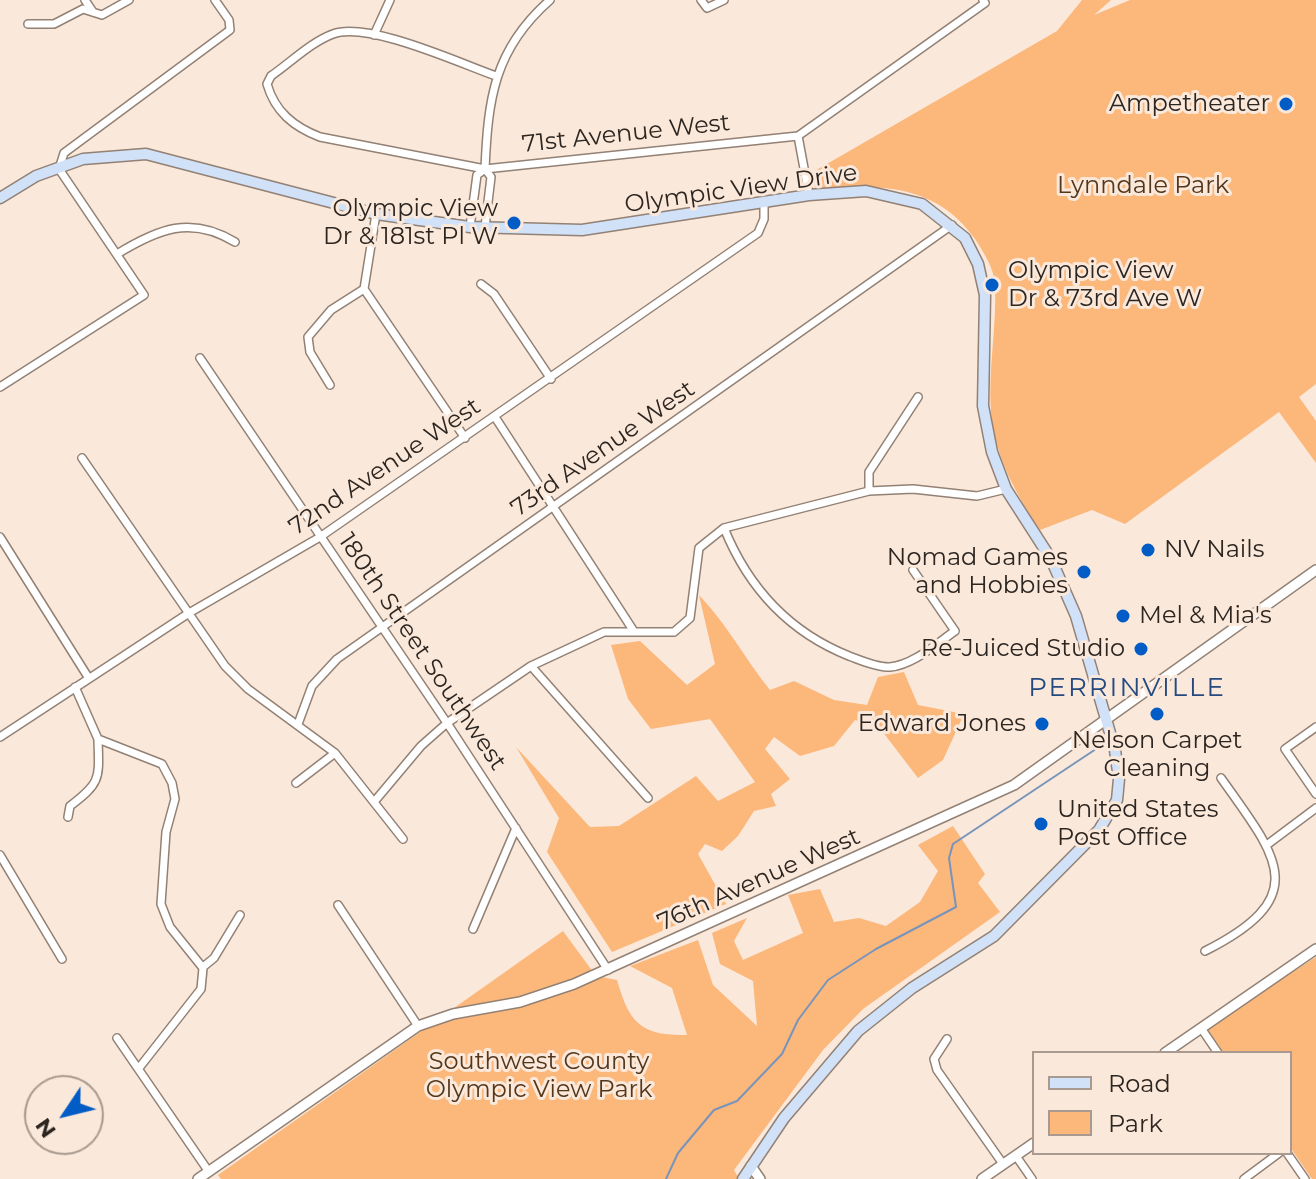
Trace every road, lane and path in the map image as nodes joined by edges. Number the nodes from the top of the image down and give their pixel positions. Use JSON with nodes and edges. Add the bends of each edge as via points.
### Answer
{"nodes":[{"id":1,"x":85,"y":0,"type":"edge"},
{"id":2,"x":129,"y":0,"type":"edge"},
{"id":3,"x":215,"y":0,"type":"edge"},
{"id":4,"x":390,"y":0,"type":"edge"},
{"id":5,"x":550,"y":0,"type":"edge"},
{"id":6,"x":701,"y":0,"type":"edge"},
{"id":7,"x":724,"y":0,"type":"edge"},
{"id":8,"x":984,"y":2,"type":"edge"},
{"id":9,"x":93,"y":12,"type":"junction"},
{"id":10,"x":28,"y":24,"type":"dead end"},
{"id":11,"x":374,"y":35,"type":"junction"},
{"id":12,"x":496,"y":76,"type":"junction"},
{"id":13,"x":798,"y":136,"type":"junction"},
{"id":14,"x":59,"y":169,"type":"junction"},
{"id":15,"x":485,"y":169,"type":"junction"},
{"id":16,"x":1,"y":194,"type":"edge"},
{"id":17,"x":809,"y":195,"type":"junction"},
{"id":18,"x":764,"y":204,"type":"junction"},
{"id":19,"x":376,"y":214,"type":"junction"},
{"id":20,"x":952,"y":225,"type":"junction"},
{"id":21,"x":470,"y":227,"type":"junction"},
{"id":22,"x":485,"y":227,"type":"junction"},
{"id":23,"x":235,"y":242,"type":"dead end"},
{"id":24,"x":117,"y":254,"type":"junction"},
{"id":25,"x":481,"y":284,"type":"dead end"},
{"id":26,"x":364,"y":289,"type":"junction"},
{"id":27,"x":200,"y":358,"type":"dead end"},
{"id":28,"x":551,"y":379,"type":"junction"},
{"id":29,"x":330,"y":385,"type":"dead end"},
{"id":30,"x":0,"y":387,"type":"edge"},
{"id":31,"x":918,"y":397,"type":"dead end"},
{"id":32,"x":495,"y":417,"type":"junction"},
{"id":33,"x":465,"y":438,"type":"junction"},
{"id":34,"x":82,"y":458,"type":"dead end"},
{"id":35,"x":1006,"y":489,"type":"junction"},
{"id":36,"x":869,"y":491,"type":"junction"},
{"id":37,"x":555,"y":508,"type":"junction"},
{"id":38,"x":724,"y":528,"type":"junction"},
{"id":39,"x":0,"y":537,"type":"edge"},
{"id":40,"x":320,"y":537,"type":"junction"},
{"id":41,"x":913,"y":570,"type":"dead end"},
{"id":42,"x":1316,"y":570,"type":"edge"},
{"id":43,"x":189,"y":613,"type":"junction"},
{"id":44,"x":381,"y":630,"type":"junction"},
{"id":45,"x":633,"y":630,"type":"junction"},
{"id":46,"x":531,"y":666,"type":"junction"},
{"id":47,"x":88,"y":677,"type":"junction"},
{"id":48,"x":75,"y":687,"type":"junction"},
{"id":49,"x":1107,"y":721,"type":"junction"},
{"id":50,"x":447,"y":723,"type":"junction"},
{"id":51,"x":298,"y":724,"type":"junction"},
{"id":52,"x":1316,"y":727,"type":"edge"},
{"id":53,"x":0,"y":737,"type":"edge"},
{"id":54,"x":98,"y":739,"type":"junction"},
{"id":55,"x":335,"y":753,"type":"junction"},
{"id":56,"x":1221,"y":778,"type":"dead end"},
{"id":57,"x":296,"y":783,"type":"dead end"},
{"id":58,"x":1316,"y":794,"type":"edge"},
{"id":59,"x":648,"y":798,"type":"dead end"},
{"id":60,"x":374,"y":802,"type":"junction"},
{"id":61,"x":1316,"y":808,"type":"edge"},
{"id":62,"x":68,"y":817,"type":"dead end"},
{"id":63,"x":516,"y":828,"type":"junction"},
{"id":64,"x":403,"y":839,"type":"dead end"},
{"id":65,"x":1268,"y":844,"type":"junction"},
{"id":66,"x":0,"y":855,"type":"edge"},
{"id":67,"x":338,"y":905,"type":"dead end"},
{"id":68,"x":240,"y":915,"type":"dead end"},
{"id":69,"x":473,"y":929,"type":"dead end"},
{"id":70,"x":1316,"y":949,"type":"edge"},
{"id":71,"x":1205,"y":951,"type":"dead end"},
{"id":72,"x":62,"y":959,"type":"dead end"},
{"id":73,"x":203,"y":967,"type":"junction"},
{"id":74,"x":608,"y":970,"type":"junction"},
{"id":75,"x":418,"y":1026,"type":"junction"},
{"id":76,"x":1201,"y":1028,"type":"junction"},
{"id":77,"x":117,"y":1038,"type":"dead end"},
{"id":78,"x":947,"y":1039,"type":"dead end"},
{"id":79,"x":1168,"y":1051,"type":"edge"},
{"id":80,"x":1217,"y":1051,"type":"edge"},
{"id":81,"x":139,"y":1068,"type":"junction"},
{"id":82,"x":1032,"y":1144,"type":"edge"},
{"id":83,"x":1276,"y":1155,"type":"edge"},
{"id":84,"x":1288,"y":1155,"type":"edge"},
{"id":85,"x":1016,"y":1156,"type":"junction"},
{"id":86,"x":1003,"y":1164,"type":"junction"},
{"id":87,"x":751,"y":1166,"type":"junction"},
{"id":88,"x":209,"y":1172,"type":"junction"},
{"id":89,"x":198,"y":1179,"type":"edge"},
{"id":90,"x":743,"y":1179,"type":"edge"},
{"id":91,"x":760,"y":1179,"type":"edge"},
{"id":92,"x":982,"y":1179,"type":"edge"},
{"id":93,"x":1032,"y":1179,"type":"edge"},
{"id":94,"x":1244,"y":1179,"type":"edge"},
{"id":95,"x":1305,"y":1179,"type":"edge"}],
"edges":[{"from":1,"to":9,"type":"street"},
{"from":2,"to":9,"type":"street","via":[[102,15]]},
{"from":3,"to":14,"type":"street","via":[[230,30],[64,153]]},
{"from":4,"to":11,"type":"street"},
{"from":5,"to":12,"type":"street","via":[[517,37]]},
{"from":6,"to":7,"type":"street","via":[[707,8]]},
{"from":8,"to":13,"type":"street","name":"71st Avenue West"},
{"from":9,"to":10,"type":"street","via":[[83,9],[54,24]]},
{"from":11,"to":12,"type":"street"},
{"from":11,"to":15,"type":"street","name":"71st Avenue West","via":[[330,35],[271,76],[271,98],[284,116],[320,137]]},
{"from":12,"to":15,"type":"street","via":[[488,109]]},
{"from":13,"to":15,"type":"street","name":"71st Avenue West"},
{"from":13,"to":17,"type":"street"},
{"from":14,"to":16,"type":"main road","name":"Olympic View Drive"},
{"from":14,"to":19,"type":"main road","name":"Olympic View Drive","via":[[107,154],[146,154]]},
{"from":14,"to":24,"type":"street"},
{"from":15,"to":21,"type":"street","via":[[477,175]]},
{"from":15,"to":22,"type":"street","via":[[491,177]]},
{"from":17,"to":18,"type":"main road","name":"Olympic View Drive"},
{"from":17,"to":20,"type":"main road","name":"Olympic View Drive","via":[[866,191],[901,196]]},
{"from":18,"to":22,"type":"main road","name":"Olympic View Drive","via":[[582,230]]},
{"from":18,"to":28,"type":"street","name":"72nd Avenue West","via":[[758,233]]},
{"from":19,"to":21,"type":"main road","name":"Olympic View Drive"},
{"from":19,"to":26,"type":"street"},
{"from":20,"to":35,"type":"main road","name":"Olympic View Drive","via":[[972,250],[982,277],[983,406]]},
{"from":20,"to":37,"type":"street","name":"73rd Avenue West"},
{"from":21,"to":22,"type":"main road","name":"Olympic View Drive"},
{"from":23,"to":24,"type":"street","via":[[217,231],[171,227]]},
{"from":24,"to":30,"type":"street","via":[[144,295]]},
{"from":25,"to":28,"type":"street","via":[[494,294]]},
{"from":26,"to":29,"type":"street","via":[[331,310],[308,337],[310,352]]},
{"from":26,"to":33,"type":"street"},
{"from":27,"to":40,"type":"street","name":"180th Street Southwest"},
{"from":28,"to":32,"type":"street","name":"72nd Avenue West"},
{"from":31,"to":36,"type":"street","via":[[869,472]]},
{"from":32,"to":33,"type":"street","name":"72nd Avenue West"},
{"from":32,"to":37,"type":"street"},
{"from":33,"to":40,"type":"street","name":"72nd Avenue West"},
{"from":34,"to":43,"type":"street"},
{"from":35,"to":36,"type":"street","via":[[977,496],[913,489]]},
{"from":35,"to":49,"type":"main road","name":"Olympic View Drive","via":[[1062,579]]},
{"from":36,"to":38,"type":"street"},
{"from":37,"to":44,"type":"street","name":"73rd Avenue West"},
{"from":37,"to":45,"type":"street"},
{"from":38,"to":41,"type":"street","via":[[757,589],[791,623],[821,645],[890,667],[913,659],[955,631]]},
{"from":38,"to":45,"type":"street","via":[[699,548],[690,618],[684,626],[674,632]]},
{"from":39,"to":47,"type":"street"},
{"from":40,"to":43,"type":"street","name":"72nd Avenue West"},
{"from":40,"to":44,"type":"street","name":"180th Street Southwest"},
{"from":42,"to":49,"type":"street","name":"76th Avenue West"},
{"from":43,"to":47,"type":"street","name":"72nd Avenue West"},
{"from":43,"to":51,"type":"street","via":[[232,673]]},
{"from":44,"to":50,"type":"street","name":"180th Street Southwest"},
{"from":44,"to":51,"type":"street","name":"73rd Avenue West","via":[[323,671]]},
{"from":45,"to":46,"type":"street","via":[[604,632]]},
{"from":46,"to":50,"type":"street"},
{"from":46,"to":59,"type":"street"},
{"from":47,"to":48,"type":"street","name":"72nd Avenue West"},
{"from":48,"to":53,"type":"street","name":"72nd Avenue West"},
{"from":48,"to":54,"type":"street"},
{"from":49,"to":74,"type":"street","name":"76th Avenue West","via":[[1014,785]]},
{"from":49,"to":87,"type":"main road","name":"Olympic View Drive","via":[[1119,779],[1114,807],[1102,826],[994,936],[912,988],[858,1031]]},
{"from":50,"to":60,"type":"street"},
{"from":50,"to":63,"type":"street","name":"180th Street Southwest"},
{"from":51,"to":55,"type":"street"},
{"from":52,"to":58,"type":"street","via":[[1285,749]]},
{"from":54,"to":62,"type":"street","via":[[95,787],[70,806]]},
{"from":54,"to":73,"type":"street","via":[[162,764],[172,783],[175,799],[166,832],[161,904],[170,927]]},
{"from":55,"to":57,"type":"street"},
{"from":55,"to":60,"type":"street"},
{"from":56,"to":65,"type":"street"},
{"from":60,"to":64,"type":"street"},
{"from":61,"to":65,"type":"street"},
{"from":63,"to":69,"type":"street"},
{"from":63,"to":74,"type":"street","name":"180th Street Southwest"},
{"from":65,"to":71,"type":"street","via":[[1276,876],[1272,897],[1262,912]]},
{"from":66,"to":72,"type":"street"},
{"from":67,"to":75,"type":"street"},
{"from":68,"to":73,"type":"street"},
{"from":70,"to":76,"type":"street"},
{"from":73,"to":81,"type":"street","via":[[201,989]]},
{"from":74,"to":75,"type":"street","name":"76th Avenue West","via":[[529,999]]},
{"from":75,"to":88,"type":"street","name":"76th Avenue West"},
{"from":76,"to":79,"type":"street"},
{"from":76,"to":80,"type":"street"},
{"from":77,"to":81,"type":"street"},
{"from":78,"to":86,"type":"street","via":[[934,1059],[937,1070]]},
{"from":81,"to":88,"type":"street"},
{"from":82,"to":85,"type":"street"},
{"from":83,"to":94,"type":"street"},
{"from":84,"to":95,"type":"street"},
{"from":85,"to":86,"type":"street"},
{"from":85,"to":93,"type":"street"},
{"from":86,"to":92,"type":"street"},
{"from":87,"to":90,"type":"main road","name":"Olympic View Drive"},
{"from":87,"to":91,"type":"street"},
{"from":88,"to":89,"type":"street","name":"76th Avenue West"}]}
